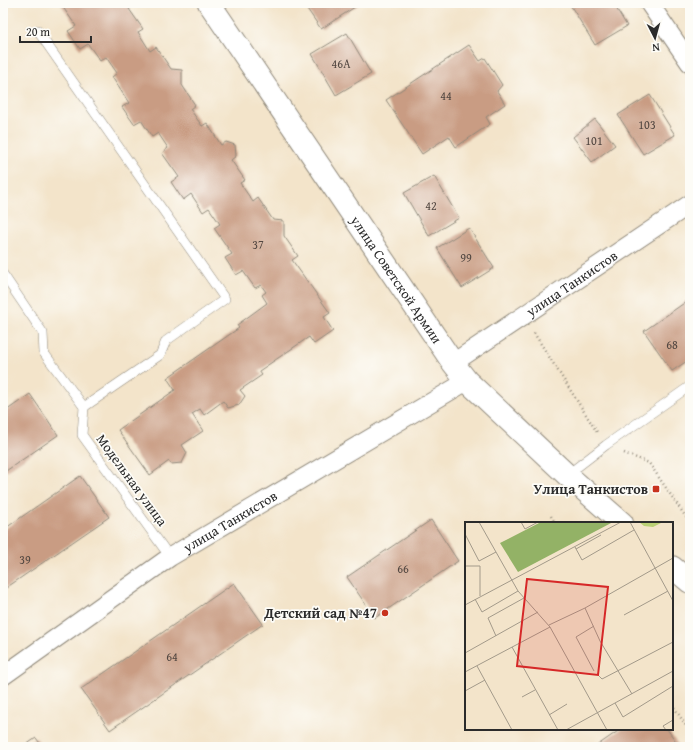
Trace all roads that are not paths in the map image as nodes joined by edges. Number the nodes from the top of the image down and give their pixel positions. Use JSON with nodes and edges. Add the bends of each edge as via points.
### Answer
{"nodes":[{"id":1,"x":209,"y":3,"type":"edge"},
{"id":2,"x":649,"y":3,"type":"edge"},
{"id":3,"x":37,"y":30,"type":"dead end"},
{"id":4,"x":690,"y":63,"type":"edge"},
{"id":5,"x":690,"y":204,"type":"edge"},
{"id":6,"x":3,"y":274,"type":"edge"},
{"id":7,"x":453,"y":363,"type":"junction"},
{"id":8,"x":467,"y":381,"type":"junction"},
{"id":9,"x":690,"y":386,"type":"edge"},
{"id":10,"x":84,"y":406,"type":"junction"},
{"id":11,"x":567,"y":475,"type":"junction"},
{"id":12,"x":621,"y":522,"type":"edge"},
{"id":13,"x":170,"y":557,"type":"junction"},
{"id":14,"x":673,"y":568,"type":"edge"},
{"id":15,"x":690,"y":582,"type":"edge"},
{"id":16,"x":3,"y":676,"type":"edge"}],
"edges":[{"from":1,"to":7,"type":"street","name":"улица Советской Армии"},
{"from":2,"to":4,"type":"street"},
{"from":3,"to":10,"type":"lane","via":[[225,299],[166,341],[160,355]]},
{"from":5,"to":7,"type":"street","name":"улица Танкистов"},
{"from":6,"to":10,"type":"lane","via":[[43,333],[44,353]]},
{"from":7,"to":8,"type":"street","name":"улица Советской Армии"},
{"from":8,"to":11,"type":"street","name":"улица Советской Армии"},
{"from":8,"to":13,"type":"street","name":"улица Танкистов"},
{"from":9,"to":11,"type":"lane"},
{"from":10,"to":13,"type":"lane","name":"Модельная улица","via":[[82,435]]},
{"from":11,"to":12,"type":"street","name":"улица Советской Армии"},
{"from":13,"to":16,"type":"street","name":"улица Танкистов"},
{"from":14,"to":15,"type":"street"}]}
